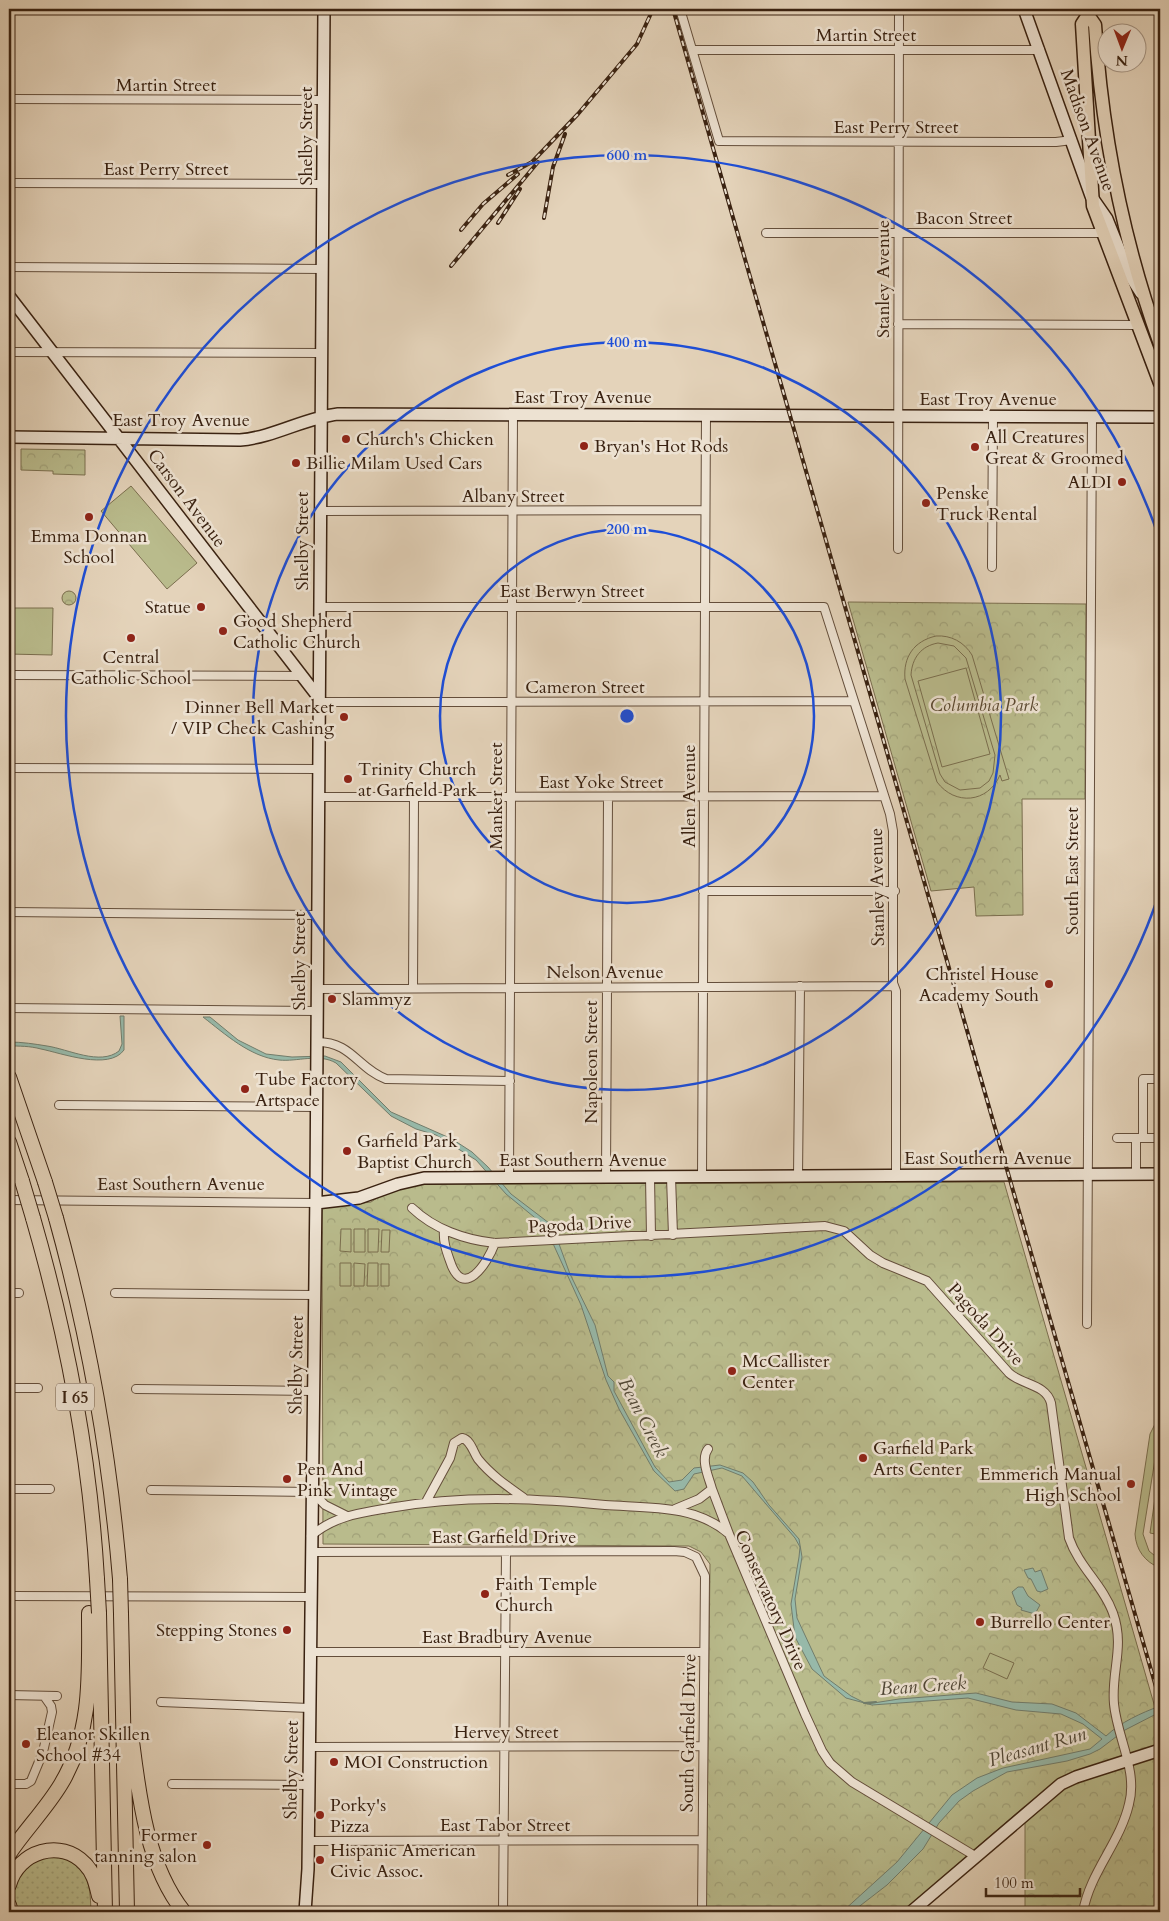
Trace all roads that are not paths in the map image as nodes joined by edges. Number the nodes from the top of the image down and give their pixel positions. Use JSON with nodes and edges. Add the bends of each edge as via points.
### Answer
{"nodes":[{"id":1,"x":324,"y":9,"type":"edge"},
{"id":2,"x":680,"y":9,"type":"edge"},
{"id":3,"x":899,"y":9,"type":"edge"},
{"id":4,"x":1024,"y":9,"type":"edge"},
{"id":5,"x":1088,"y":12,"type":"edge"},
{"id":6,"x":693,"y":50,"type":"junction"},
{"id":7,"x":900,"y":50,"type":"junction"},
{"id":8,"x":1040,"y":50,"type":"junction"},
{"id":9,"x":9,"y":99,"type":"edge"},
{"id":10,"x":324,"y":100,"type":"junction"},
{"id":11,"x":1072,"y":140,"type":"junction"},
{"id":12,"x":899,"y":142,"type":"junction"},
{"id":13,"x":9,"y":183,"type":"edge"},
{"id":14,"x":323,"y":184,"type":"junction"},
{"id":15,"x":1091,"y":196,"type":"junction"},
{"id":16,"x":766,"y":233,"type":"dead end"},
{"id":17,"x":899,"y":233,"type":"junction"},
{"id":18,"x":1103,"y":233,"type":"junction"},
{"id":19,"x":9,"y":267,"type":"edge"},
{"id":20,"x":322,"y":269,"type":"junction"},
{"id":21,"x":9,"y":296,"type":"edge"},
{"id":22,"x":1145,"y":300,"type":"junction"},
{"id":23,"x":898,"y":324,"type":"junction"},
{"id":24,"x":1138,"y":325,"type":"junction"},
{"id":25,"x":1160,"y":344,"type":"edge"},
{"id":26,"x":9,"y":352,"type":"edge"},
{"id":27,"x":51,"y":352,"type":"junction"},
{"id":28,"x":322,"y":352,"type":"junction"},
{"id":29,"x":1160,"y":382,"type":"edge"},
{"id":30,"x":513,"y":415,"type":"junction"},
{"id":31,"x":706,"y":415,"type":"junction"},
{"id":32,"x":897,"y":416,"type":"junction"},
{"id":33,"x":993,"y":416,"type":"junction"},
{"id":34,"x":320,"y":417,"type":"junction"},
{"id":35,"x":1092,"y":417,"type":"junction"},
{"id":36,"x":1160,"y":417,"type":"edge"},
{"id":37,"x":9,"y":437,"type":"edge"},
{"id":38,"x":119,"y":438,"type":"junction"},
{"id":39,"x":513,"y":510,"type":"junction"},
{"id":40,"x":706,"y":510,"type":"junction"},
{"id":41,"x":320,"y":511,"type":"junction"},
{"id":42,"x":898,"y":550,"type":"dead end"},
{"id":43,"x":992,"y":567,"type":"dead end"},
{"id":44,"x":512,"y":606,"type":"junction"},
{"id":45,"x":705,"y":606,"type":"junction"},
{"id":46,"x":319,"y":607,"type":"junction"},
{"id":47,"x":824,"y":607,"type":"joint"},
{"id":48,"x":9,"y":675,"type":"edge"},
{"id":49,"x":302,"y":676,"type":"junction"},
{"id":50,"x":319,"y":698,"type":"junction"},
{"id":51,"x":704,"y":701,"type":"junction"},
{"id":52,"x":853,"y":701,"type":"junction"},
{"id":53,"x":512,"y":702,"type":"junction"},
{"id":54,"x":9,"y":768,"type":"edge"},
{"id":55,"x":318,"y":770,"type":"junction"},
{"id":56,"x":704,"y":796,"type":"junction"},
{"id":57,"x":883,"y":796,"type":"junction"},
{"id":58,"x":318,"y":797,"type":"junction"},
{"id":59,"x":414,"y":798,"type":"junction"},
{"id":60,"x":511,"y":798,"type":"junction"},
{"id":61,"x":608,"y":798,"type":"junction"},
{"id":62,"x":703,"y":891,"type":"junction"},
{"id":63,"x":894,"y":891,"type":"junction"},
{"id":64,"x":9,"y":912,"type":"edge"},
{"id":65,"x":317,"y":915,"type":"junction"},
{"id":66,"x":703,"y":986,"type":"junction"},
{"id":67,"x":800,"y":986,"type":"junction"},
{"id":68,"x":894,"y":986,"type":"junction"},
{"id":69,"x":607,"y":987,"type":"junction"},
{"id":70,"x":413,"y":988,"type":"junction"},
{"id":71,"x":510,"y":988,"type":"junction"},
{"id":72,"x":317,"y":989,"type":"junction"},
{"id":73,"x":9,"y":1008,"type":"edge"},
{"id":74,"x":317,"y":1011,"type":"junction"},
{"id":75,"x":316,"y":1045,"type":"junction"},
{"id":76,"x":9,"y":1077,"type":"edge"},
{"id":77,"x":1160,"y":1079,"type":"edge"},
{"id":78,"x":510,"y":1081,"type":"junction"},
{"id":79,"x":59,"y":1105,"type":"dead end"},
{"id":80,"x":316,"y":1107,"type":"junction"},
{"id":81,"x":1117,"y":1138,"type":"dead end"},
{"id":82,"x":1139,"y":1138,"type":"junction"},
{"id":83,"x":1160,"y":1138,"type":"edge"},
{"id":84,"x":9,"y":1142,"type":"edge"},
{"id":85,"x":1136,"y":1174,"type":"junction"},
{"id":86,"x":1160,"y":1174,"type":"edge"},
{"id":87,"x":1087,"y":1175,"type":"junction"},
{"id":88,"x":798,"y":1176,"type":"junction"},
{"id":89,"x":896,"y":1176,"type":"junction"},
{"id":90,"x":506,"y":1177,"type":"junction"},
{"id":91,"x":606,"y":1177,"type":"junction"},
{"id":92,"x":650,"y":1177,"type":"junction"},
{"id":93,"x":671,"y":1177,"type":"junction"},
{"id":94,"x":702,"y":1177,"type":"junction"},
{"id":95,"x":9,"y":1200,"type":"edge"},
{"id":96,"x":316,"y":1203,"type":"junction"},
{"id":97,"x":412,"y":1208,"type":"dead end"},
{"id":98,"x":444,"y":1230,"type":"junction"},
{"id":99,"x":673,"y":1235,"type":"junction"},
{"id":100,"x":651,"y":1236,"type":"junction"},
{"id":101,"x":495,"y":1243,"type":"junction"},
{"id":102,"x":9,"y":1293,"type":"edge"},
{"id":103,"x":19,"y":1293,"type":"dead end"},
{"id":104,"x":115,"y":1293,"type":"dead end"},
{"id":105,"x":314,"y":1296,"type":"junction"},
{"id":106,"x":1087,"y":1324,"type":"dead end"},
{"id":107,"x":9,"y":1388,"type":"edge"},
{"id":108,"x":38,"y":1388,"type":"dead end"},
{"id":109,"x":136,"y":1389,"type":"dead end"},
{"id":110,"x":313,"y":1391,"type":"junction"},
{"id":111,"x":708,"y":1449,"type":"dead end"},
{"id":112,"x":711,"y":1485,"type":"junction"},
{"id":113,"x":9,"y":1489,"type":"edge"},
{"id":114,"x":50,"y":1489,"type":"dead end"},
{"id":115,"x":151,"y":1490,"type":"dead end"},
{"id":116,"x":312,"y":1492,"type":"junction"},
{"id":117,"x":524,"y":1498,"type":"junction"},
{"id":118,"x":426,"y":1502,"type":"junction"},
{"id":119,"x":675,"y":1510,"type":"junction"},
{"id":120,"x":347,"y":1516,"type":"junction"},
{"id":121,"x":728,"y":1534,"type":"junction"},
{"id":122,"x":311,"y":1536,"type":"junction"},
{"id":123,"x":311,"y":1552,"type":"junction"},
{"id":124,"x":506,"y":1553,"type":"junction"},
{"id":125,"x":696,"y":1557,"type":"joint"},
{"id":126,"x":9,"y":1596,"type":"edge"},
{"id":127,"x":311,"y":1597,"type":"junction"},
{"id":128,"x":94,"y":1613,"type":"junction"},
{"id":129,"x":122,"y":1641,"type":"junction"},
{"id":130,"x":310,"y":1652,"type":"junction"},
{"id":131,"x":505,"y":1652,"type":"junction"},
{"id":132,"x":704,"y":1652,"type":"junction"},
{"id":133,"x":9,"y":1694,"type":"edge"},
{"id":134,"x":44,"y":1696,"type":"junction"},
{"id":135,"x":57,"y":1696,"type":"dead end"},
{"id":136,"x":160,"y":1702,"type":"dead end"},
{"id":137,"x":310,"y":1708,"type":"junction"},
{"id":138,"x":504,"y":1746,"type":"junction"},
{"id":139,"x":703,"y":1746,"type":"junction"},
{"id":140,"x":309,"y":1747,"type":"junction"},
{"id":141,"x":1160,"y":1750,"type":"edge"},
{"id":142,"x":1126,"y":1755,"type":"junction"},
{"id":143,"x":9,"y":1784,"type":"edge"},
{"id":144,"x":172,"y":1784,"type":"dead end"},
{"id":145,"x":309,"y":1785,"type":"junction"},
{"id":146,"x":504,"y":1840,"type":"junction"},
{"id":147,"x":702,"y":1840,"type":"junction"},
{"id":148,"x":308,"y":1841,"type":"junction"},
{"id":149,"x":9,"y":1854,"type":"edge"},
{"id":150,"x":975,"y":1856,"type":"junction"},
{"id":151,"x":9,"y":1885,"type":"edge"},
{"id":152,"x":9,"y":1905,"type":"edge"},
{"id":153,"x":11,"y":1912,"type":"edge"},
{"id":154,"x":104,"y":1912,"type":"edge"},
{"id":155,"x":127,"y":1912,"type":"edge"},
{"id":156,"x":184,"y":1912,"type":"edge"},
{"id":157,"x":305,"y":1912,"type":"edge"},
{"id":158,"x":503,"y":1912,"type":"edge"},
{"id":159,"x":702,"y":1912,"type":"edge"},
{"id":160,"x":911,"y":1912,"type":"edge"},
{"id":161,"x":1083,"y":1912,"type":"edge"}],
"edges":[{"from":1,"to":10,"type":"main road","name":"Shelby Street"},
{"from":2,"to":6,"type":"street"},
{"from":3,"to":7,"type":"street","name":"Stanley Avenue"},
{"from":4,"to":8,"type":"main road","name":"Madison Avenue"},
{"from":5,"to":15,"type":"main road","via":[[1082,24]]},
{"from":5,"to":22,"type":"main road","via":[[1095,25],[1113,175]]},
{"from":6,"to":7,"type":"street","name":"Martin Street"},
{"from":6,"to":12,"type":"street","name":"East Perry Street","via":[[719,141]]},
{"from":7,"to":8,"type":"street","name":"Martin Street"},
{"from":7,"to":12,"type":"street","name":"Stanley Avenue"},
{"from":8,"to":11,"type":"main road","name":"Madison Avenue"},
{"from":9,"to":10,"type":"street","name":"Martin Street"},
{"from":10,"to":14,"type":"main road","name":"Shelby Street"},
{"from":11,"to":12,"type":"street","name":"East Perry Street"},
{"from":11,"to":15,"type":"main road","name":"Madison Avenue"},
{"from":12,"to":17,"type":"street","name":"Stanley Avenue"},
{"from":13,"to":14,"type":"street","name":"East Perry Street"},
{"from":14,"to":20,"type":"main road","name":"Shelby Street"},
{"from":15,"to":18,"type":"main road","name":"Madison Avenue"},
{"from":15,"to":22,"type":"main road","name":"Madison Avenue","via":[[1107,218],[1129,274]]},
{"from":16,"to":17,"type":"street","name":"Bacon Street"},
{"from":17,"to":18,"type":"street","name":"Bacon Street"},
{"from":17,"to":23,"type":"street","name":"Stanley Avenue"},
{"from":18,"to":24,"type":"main road","name":"Madison Avenue"},
{"from":19,"to":20,"type":"street"},
{"from":20,"to":28,"type":"main road","name":"Shelby Street"},
{"from":21,"to":27,"type":"main road","name":"Carson Avenue"},
{"from":22,"to":25,"type":"main road","name":"Madison Avenue"},
{"from":23,"to":24,"type":"street"},
{"from":23,"to":32,"type":"street","name":"Stanley Avenue"},
{"from":24,"to":29,"type":"main road","name":"Madison Avenue"},
{"from":26,"to":27,"type":"street"},
{"from":27,"to":28,"type":"street"},
{"from":27,"to":38,"type":"main road","name":"Carson Avenue"},
{"from":28,"to":34,"type":"main road","name":"Shelby Street"},
{"from":30,"to":31,"type":"main road","name":"East Troy Avenue"},
{"from":30,"to":34,"type":"main road","name":"East Troy Avenue","via":[[338,414]]},
{"from":30,"to":39,"type":"street","name":"Manker Street"},
{"from":31,"to":32,"type":"main road","name":"East Troy Avenue"},
{"from":31,"to":40,"type":"street","name":"Allen Avenue"},
{"from":32,"to":33,"type":"main road","name":"East Troy Avenue"},
{"from":32,"to":42,"type":"street","name":"Stanley Avenue"},
{"from":33,"to":35,"type":"main road","name":"East Troy Avenue"},
{"from":33,"to":43,"type":"street"},
{"from":34,"to":38,"type":"main road","name":"East Troy Avenue","via":[[256,438]]},
{"from":34,"to":41,"type":"main road","name":"Shelby Street"},
{"from":35,"to":36,"type":"main road","name":"East Troy Avenue"},
{"from":35,"to":87,"type":"street","name":"South East Street"},
{"from":37,"to":38,"type":"main road","name":"East Troy Avenue"},
{"from":38,"to":49,"type":"main road","name":"Carson Avenue"},
{"from":39,"to":40,"type":"street","name":"Albany Street"},
{"from":39,"to":41,"type":"street","name":"Albany Street"},
{"from":39,"to":44,"type":"street","name":"Manker Street"},
{"from":40,"to":45,"type":"street","name":"Allen Avenue"},
{"from":41,"to":46,"type":"main road","name":"Shelby Street"},
{"from":44,"to":45,"type":"street","name":"East Berwyn Street"},
{"from":44,"to":46,"type":"street","name":"East Berwyn Street"},
{"from":44,"to":53,"type":"street","name":"Manker Street"},
{"from":45,"to":47,"type":"street","name":"East Berwyn Street"},
{"from":45,"to":51,"type":"street","name":"Allen Avenue"},
{"from":46,"to":50,"type":"main road","name":"Shelby Street"},
{"from":47,"to":52,"type":"street","name":"Stanley Avenue"},
{"from":48,"to":49,"type":"street"},
{"from":49,"to":50,"type":"main road","name":"Carson Avenue"},
{"from":50,"to":53,"type":"street","name":"Cameron Street","via":[[322,702]]},
{"from":50,"to":55,"type":"main road","name":"Shelby Street"},
{"from":51,"to":52,"type":"street","name":"Cameron Street"},
{"from":51,"to":53,"type":"street","name":"Cameron Street"},
{"from":51,"to":56,"type":"street","name":"Allen Avenue"},
{"from":52,"to":57,"type":"street","name":"Stanley Avenue"},
{"from":53,"to":60,"type":"street","name":"Manker Street"},
{"from":54,"to":55,"type":"street"},
{"from":55,"to":58,"type":"main road","name":"Shelby Street"},
{"from":56,"to":57,"type":"street","name":"East Yoke Street"},
{"from":56,"to":61,"type":"street","name":"East Yoke Street"},
{"from":56,"to":62,"type":"street","name":"Allen Avenue"},
{"from":57,"to":63,"type":"street","name":"Stanley Avenue","via":[[893,831]]},
{"from":58,"to":59,"type":"street","name":"East Yoke Street"},
{"from":58,"to":65,"type":"main road","name":"Shelby Street"},
{"from":59,"to":60,"type":"street","name":"East Yoke Street"},
{"from":59,"to":70,"type":"street"},
{"from":60,"to":61,"type":"street","name":"East Yoke Street"},
{"from":60,"to":71,"type":"street","name":"Manker Street"},
{"from":61,"to":69,"type":"street","name":"Napoleon Street"},
{"from":62,"to":63,"type":"street"},
{"from":62,"to":66,"type":"street","name":"Allen Avenue"},
{"from":63,"to":68,"type":"street","name":"Stanley Avenue"},
{"from":64,"to":65,"type":"street"},
{"from":65,"to":72,"type":"main road","name":"Shelby Street"},
{"from":66,"to":67,"type":"street","name":"Nelson Avenue"},
{"from":66,"to":69,"type":"street","name":"Nelson Avenue"},
{"from":66,"to":94,"type":"street","name":"Allen Avenue"},
{"from":67,"to":68,"type":"street","name":"Nelson Avenue"},
{"from":67,"to":88,"type":"street"},
{"from":68,"to":89,"type":"street","name":"Stanley Avenue"},
{"from":69,"to":71,"type":"street","name":"Nelson Avenue"},
{"from":69,"to":91,"type":"street","name":"Napoleon Street"},
{"from":70,"to":71,"type":"street","name":"Nelson Avenue"},
{"from":70,"to":72,"type":"street","name":"Nelson Avenue"},
{"from":71,"to":78,"type":"street","name":"Manker Street"},
{"from":72,"to":74,"type":"main road","name":"Shelby Street"},
{"from":73,"to":74,"type":"street"},
{"from":74,"to":75,"type":"main road","name":"Shelby Street"},
{"from":75,"to":78,"type":"street","via":[[332,1042],[342,1046],[368,1070],[386,1079]]},
{"from":75,"to":80,"type":"main road","name":"Shelby Street"},
{"from":76,"to":129,"type":"highway","number":"I 65","bridge":true,"via":[[56,1218],[92,1368],[110,1481],[120,1580]]},
{"from":77,"to":82,"type":"street","via":[[1144,1079]]},
{"from":78,"to":90,"type":"street","name":"Manker Street"},
{"from":79,"to":80,"type":"street"},
{"from":80,"to":96,"type":"main road","name":"Shelby Street"},
{"from":81,"to":82,"type":"street"},
{"from":82,"to":83,"type":"street"},
{"from":82,"to":85,"type":"street"},
{"from":84,"to":128,"type":"highway","number":"I 65","bridge":true,"via":[[34,1218],[61,1323],[82,1432],[90,1494]]},
{"from":85,"to":86,"type":"main road","name":"East Southern Avenue"},
{"from":85,"to":87,"type":"main road","name":"East Southern Avenue"},
{"from":87,"to":89,"type":"main road","name":"East Southern Avenue"},
{"from":87,"to":106,"type":"street","name":"South East Street"},
{"from":88,"to":89,"type":"main road","name":"East Southern Avenue"},
{"from":88,"to":94,"type":"main road","name":"East Southern Avenue"},
{"from":90,"to":91,"type":"main road","name":"East Southern Avenue"},
{"from":90,"to":96,"type":"main road","name":"East Southern Avenue","via":[[415,1179],[359,1198]]},
{"from":91,"to":92,"type":"main road","name":"East Southern Avenue"},
{"from":92,"to":93,"type":"main road","name":"East Southern Avenue"},
{"from":92,"to":100,"type":"street"},
{"from":93,"to":94,"type":"main road","name":"East Southern Avenue"},
{"from":93,"to":99,"type":"street"},
{"from":95,"to":96,"type":"street","name":"East Southern Avenue"},
{"from":96,"to":105,"type":"main road","name":"Shelby Street"},
{"from":97,"to":98,"type":"street","name":"Pagoda Drive"},
{"from":98,"to":101,"type":"street","name":"Pagoda Drive"},
{"from":98,"to":101,"type":"street","via":[[445,1246],[454,1274],[461,1280],[472,1276],[490,1255]]},
{"from":99,"to":100,"type":"street","name":"Pagoda Drive"},
{"from":99,"to":142,"type":"street","name":"Pagoda Drive","via":[[825,1226],[838,1228],[875,1258],[927,1281],[1009,1373],[1046,1393],[1051,1403],[1069,1538],[1078,1559],[1109,1604],[1118,1629],[1114,1711]]},
{"from":100,"to":101,"type":"street","name":"Pagoda Drive"},
{"from":102,"to":103,"type":"street"},
{"from":104,"to":105,"type":"street"},
{"from":105,"to":110,"type":"main road","name":"Shelby Street"},
{"from":107,"to":108,"type":"street"},
{"from":109,"to":110,"type":"street"},
{"from":110,"to":116,"type":"main road","name":"Shelby Street"},
{"from":111,"to":112,"type":"street","via":[[705,1460]]},
{"from":112,"to":119,"type":"street","via":[[699,1499]]},
{"from":112,"to":121,"type":"street"},
{"from":113,"to":114,"type":"street"},
{"from":115,"to":116,"type":"street"},
{"from":116,"to":120,"type":"street","via":[[325,1505]]},
{"from":116,"to":122,"type":"main road","name":"Shelby Street"},
{"from":117,"to":118,"type":"street","name":"Conservatory Drive"},
{"from":117,"to":118,"type":"street","via":[[493,1475],[474,1454],[469,1442],[462,1438],[454,1443],[450,1458]]},
{"from":117,"to":119,"type":"street","name":"Conservatory Drive"},
{"from":118,"to":120,"type":"street","name":"Conservatory Drive"},
{"from":119,"to":121,"type":"street","name":"Conservatory Drive","via":[[705,1520]]},
{"from":120,"to":122,"type":"street","name":"Conservatory Drive","via":[[323,1526]]},
{"from":121,"to":150,"type":"street","name":"Conservatory Drive","via":[[826,1757],[852,1782]]},
{"from":122,"to":123,"type":"main road","name":"Shelby Street"},
{"from":123,"to":124,"type":"street","name":"East Garfield Drive"},
{"from":123,"to":127,"type":"main road","name":"Shelby Street"},
{"from":124,"to":125,"type":"street","name":"East Garfield Drive","via":[[680,1551]]},
{"from":124,"to":131,"type":"street"},
{"from":125,"to":132,"type":"street","name":"South Garfield Drive","via":[[705,1576]]},
{"from":126,"to":127,"type":"street"},
{"from":127,"to":130,"type":"main road","name":"Shelby Street"},
{"from":128,"to":149,"type":"highway","via":[[88,1705],[76,1753],[56,1791]]},
{"from":128,"to":154,"type":"highway","number":"I 65"},
{"from":129,"to":155,"type":"highway","number":"I 65"},
{"from":129,"to":156,"type":"highway","via":[[132,1746],[143,1812],[167,1885]]},
{"from":130,"to":131,"type":"street","name":"East Bradbury Avenue"},
{"from":130,"to":137,"type":"main road","name":"Shelby Street"},
{"from":131,"to":132,"type":"street","name":"East Bradbury Avenue"},
{"from":131,"to":138,"type":"street"},
{"from":132,"to":139,"type":"street","name":"South Garfield Drive"},
{"from":133,"to":134,"type":"street"},
{"from":134,"to":135,"type":"street"},
{"from":134,"to":143,"type":"street","via":[[52,1712],[45,1744],[31,1781]]},
{"from":136,"to":137,"type":"street"},
{"from":137,"to":140,"type":"main road","name":"Shelby Street"},
{"from":138,"to":139,"type":"street","name":"Hervey Street"},
{"from":138,"to":140,"type":"street","name":"Hervey Street"},
{"from":138,"to":146,"type":"street"},
{"from":139,"to":147,"type":"street","name":"South Garfield Drive"},
{"from":140,"to":145,"type":"main road","name":"Shelby Street"},
{"from":141,"to":142,"type":"main road"},
{"from":142,"to":150,"type":"main road","via":[[1061,1784]]},
{"from":142,"to":161,"type":"street","name":"Pagoda Drive","via":[[1131,1788],[1129,1806],[1093,1878]]},
{"from":144,"to":145,"type":"street"},
{"from":145,"to":148,"type":"main road","name":"Shelby Street"},
{"from":146,"to":147,"type":"street","name":"East Tabor Street"},
{"from":146,"to":148,"type":"street","name":"East Tabor Street"},
{"from":146,"to":158,"type":"street"},
{"from":147,"to":159,"type":"street","name":"South Garfield Drive"},
{"from":148,"to":157,"type":"main road","name":"Shelby Street"},
{"from":150,"to":160,"type":"main road"},
{"from":151,"to":154,"type":"highway","via":[[15,1871],[30,1856],[52,1850],[65,1852],[81,1860],[91,1871]]},
{"from":152,"to":153,"type":"highway"}]}
